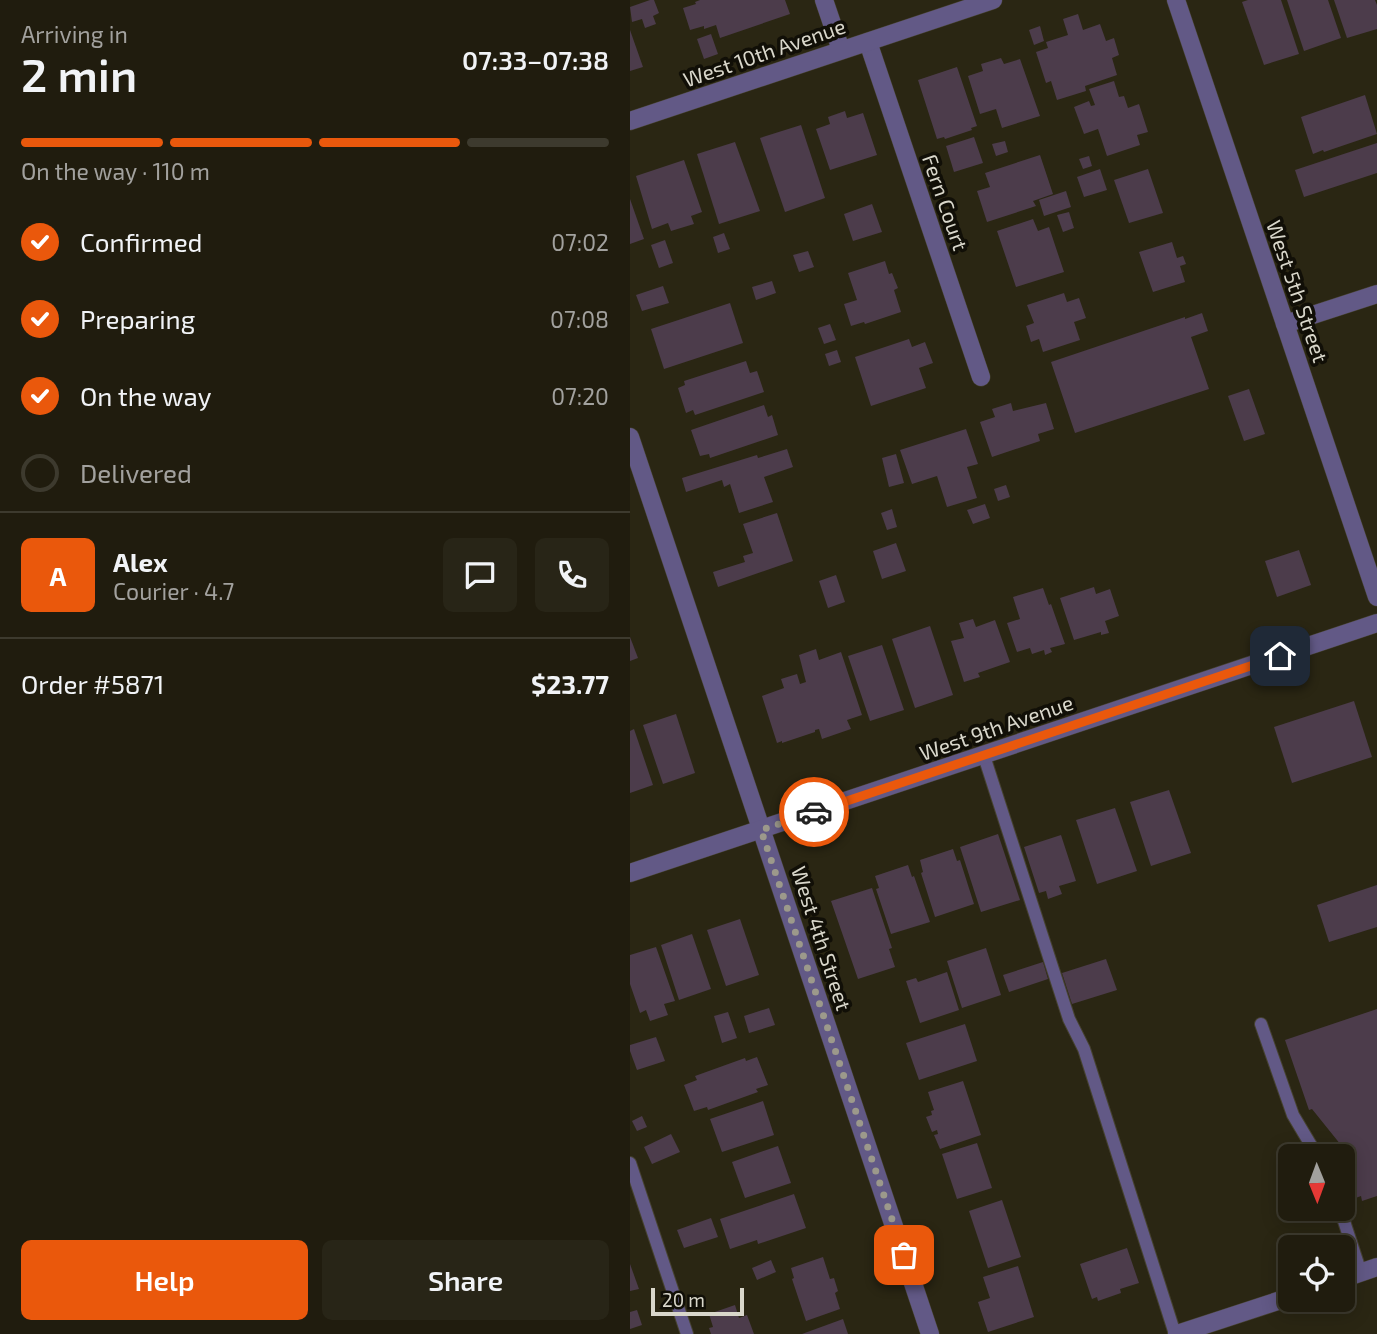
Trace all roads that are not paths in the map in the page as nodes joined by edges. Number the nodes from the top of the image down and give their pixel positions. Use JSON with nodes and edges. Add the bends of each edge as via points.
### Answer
{"nodes":[{"id":1,"x":824,"y":0,"type":"edge"},
{"id":2,"x":993,"y":0,"type":"edge"},
{"id":3,"x":1176,"y":0,"type":"edge"},
{"id":4,"x":868,"y":42,"type":"junction"},
{"id":5,"x":841,"y":50,"type":"junction"},
{"id":6,"x":630,"y":121,"type":"edge"},
{"id":7,"x":1377,"y":294,"type":"edge"},
{"id":8,"x":1285,"y":324,"type":"junction"},
{"id":9,"x":981,"y":377,"type":"dead end"},
{"id":10,"x":630,"y":437,"type":"edge"},
{"id":11,"x":1377,"y":597,"type":"edge"},
{"id":12,"x":1377,"y":623,"type":"edge"},
{"id":13,"x":984,"y":756,"type":"junction"},
{"id":14,"x":761,"y":830,"type":"junction"},
{"id":15,"x":630,"y":873,"type":"edge"},
{"id":16,"x":1261,"y":1024,"type":"dead end"},
{"id":17,"x":1310,"y":1144,"type":"edge"},
{"id":18,"x":630,"y":1163,"type":"edge"},
{"id":19,"x":1345,"y":1222,"type":"edge"},
{"id":20,"x":1369,"y":1270,"type":"edge"},
{"id":21,"x":1278,"y":1301,"type":"edge"},
{"id":22,"x":687,"y":1334,"type":"edge"},
{"id":23,"x":930,"y":1334,"type":"edge"},
{"id":24,"x":1176,"y":1334,"type":"edge"}],
"edges":[{"from":1,"to":5,"type":"street"},
{"from":2,"to":4,"type":"street","name":"West 10th Avenue"},
{"from":3,"to":8,"type":"street","name":"West 5th Street"},
{"from":4,"to":5,"type":"street","name":"West 10th Avenue"},
{"from":4,"to":9,"type":"street","name":"Fern Court"},
{"from":5,"to":6,"type":"street","name":"West 10th Avenue"},
{"from":7,"to":8,"type":"street"},
{"from":8,"to":11,"type":"street","name":"West 5th Street"},
{"from":10,"to":14,"type":"street","name":"West 4th Street"},
{"from":12,"to":13,"type":"street","name":"West 9th Avenue"},
{"from":13,"to":14,"type":"street","name":"West 9th Avenue"},
{"from":13,"to":24,"type":"lane"},
{"from":14,"to":15,"type":"street","name":"West 9th Avenue"},
{"from":14,"to":23,"type":"street","name":"West 4th Street"},
{"from":16,"to":17,"type":"lane","via":[[1293,1115]]},
{"from":18,"to":22,"type":"lane"},
{"from":19,"to":20,"type":"lane"},
{"from":21,"to":24,"type":"street"}]}
